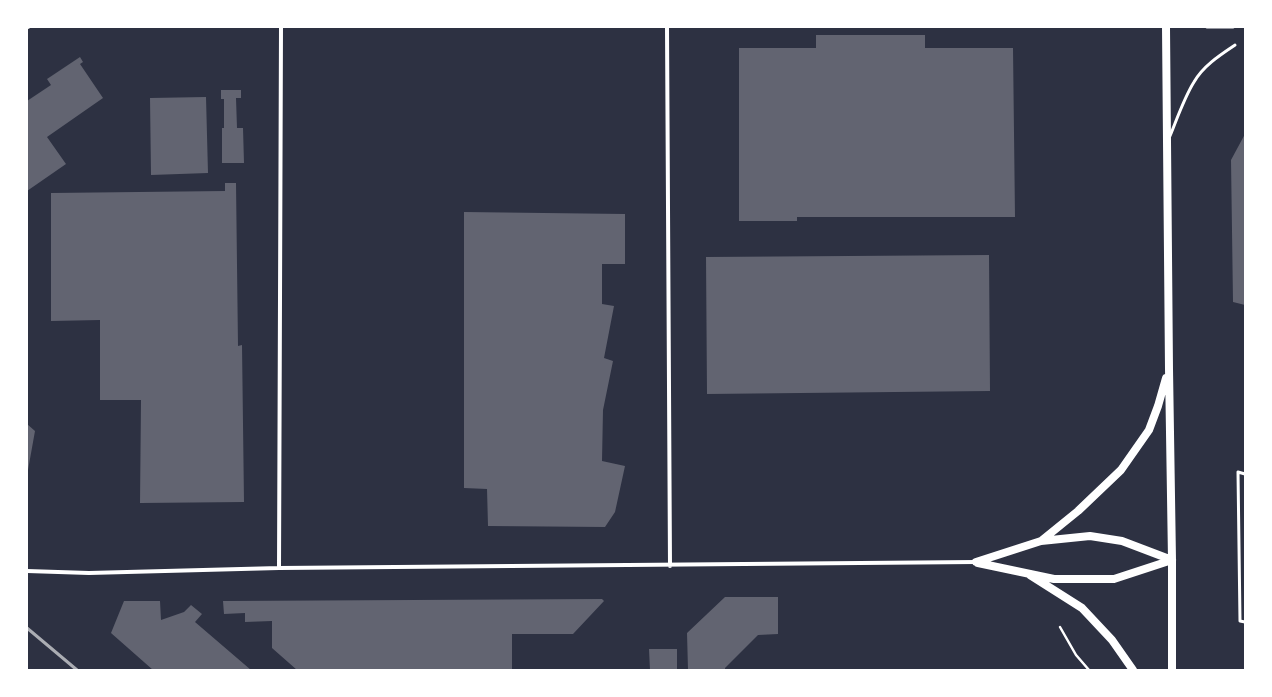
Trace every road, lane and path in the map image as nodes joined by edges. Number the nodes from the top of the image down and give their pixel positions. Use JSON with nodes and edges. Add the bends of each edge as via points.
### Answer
{"nodes":[{"id":1,"x":281,"y":27,"type":"edge"},
{"id":2,"x":667,"y":27,"type":"edge"},
{"id":3,"x":1166,"y":27,"type":"edge"},
{"id":4,"x":1207,"y":27,"type":"edge"},
{"id":5,"x":1233,"y":27,"type":"edge"},
{"id":6,"x":1235,"y":45,"type":"dead end"},
{"id":7,"x":1167,"y":141,"type":"junction"},
{"id":8,"x":1169,"y":369,"type":"junction"},
{"id":9,"x":1245,"y":474,"type":"edge"},
{"id":10,"x":1041,"y":541,"type":"junction"},
{"id":11,"x":1172,"y":560,"type":"junction"},
{"id":12,"x":976,"y":562,"type":"junction"},
{"id":13,"x":670,"y":566,"type":"junction"},
{"id":14,"x":279,"y":568,"type":"junction"},
{"id":15,"x":27,"y":571,"type":"edge"},
{"id":16,"x":1026,"y":573,"type":"junction"},
{"id":17,"x":1245,"y":622,"type":"edge"},
{"id":18,"x":1060,"y":627,"type":"dead end"},
{"id":19,"x":1089,"y":670,"type":"edge"},
{"id":20,"x":1133,"y":670,"type":"edge"},
{"id":21,"x":1172,"y":670,"type":"edge"}],
"edges":[{"from":1,"to":14,"type":"street"},
{"from":2,"to":13,"type":"street"},
{"from":3,"to":7,"type":"main road"},
{"from":4,"to":5,"type":"lane"},
{"from":6,"to":7,"type":"lane","via":[[1204,68],[1194,82]]},
{"from":7,"to":8,"type":"main road"},
{"from":8,"to":10,"type":"main road","via":[[1149,430],[1120,470],[1078,511]]},
{"from":8,"to":11,"type":"main road"},
{"from":9,"to":17,"type":"lane","via":[[1238,472],[1240,621]]},
{"from":10,"to":11,"type":"main road","via":[[1090,536],[1122,541]]},
{"from":10,"to":12,"type":"main road"},
{"from":11,"to":16,"type":"main road","via":[[1114,579],[1054,578]]},
{"from":11,"to":21,"type":"main road"},
{"from":12,"to":13,"type":"street"},
{"from":12,"to":16,"type":"main road"},
{"from":13,"to":14,"type":"street"},
{"from":14,"to":15,"type":"street","via":[[89,573]]},
{"from":16,"to":20,"type":"main road","via":[[1082,608],[1112,640]]},
{"from":18,"to":19,"type":"path","via":[[1076,655]]}]}
